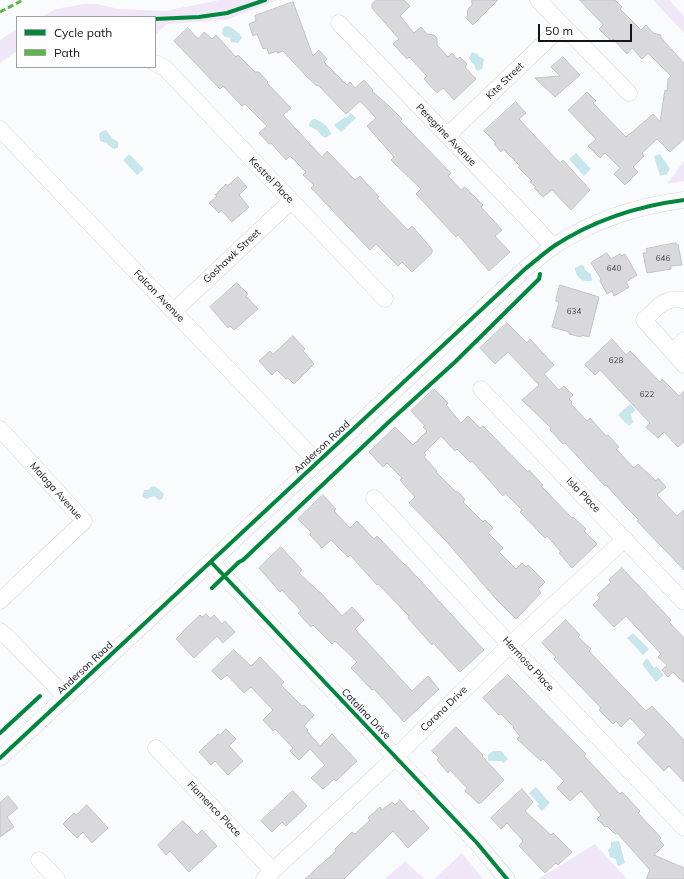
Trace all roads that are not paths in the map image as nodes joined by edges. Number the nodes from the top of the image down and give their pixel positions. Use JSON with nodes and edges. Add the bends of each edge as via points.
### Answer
{"nodes":[{"id":1,"x":538,"y":0,"type":"edge"},
{"id":2,"x":339,"y":24,"type":"dead end"},
{"id":3,"x":562,"y":26,"type":"junction"},
{"id":4,"x":156,"y":64,"type":"edge"},
{"id":5,"x":629,"y":93,"type":"dead end"},
{"id":6,"x":0,"y":129,"type":"edge"},
{"id":7,"x":447,"y":136,"type":"junction"},
{"id":8,"x":684,"y":200,"type":"edge"},
{"id":9,"x":291,"y":201,"type":"junction"},
{"id":10,"x":552,"y":247,"type":"junction"},
{"id":11,"x":385,"y":300,"type":"dead end"},
{"id":12,"x":684,"y":300,"type":"edge"},
{"id":13,"x":174,"y":311,"type":"junction"},
{"id":14,"x":684,"y":340,"type":"edge"},
{"id":15,"x":679,"y":359,"type":"edge"},
{"id":16,"x":482,"y":389,"type":"dead end"},
{"id":17,"x":0,"y":429,"type":"edge"},
{"id":18,"x":317,"y":462,"type":"junction"},
{"id":19,"x":374,"y":498,"type":"dead end"},
{"id":20,"x":625,"y":539,"type":"junction"},
{"id":21,"x":211,"y":562,"type":"junction"},
{"id":22,"x":0,"y":601,"type":"edge"},
{"id":23,"x":684,"y":602,"type":"edge"},
{"id":24,"x":0,"y":631,"type":"edge"},
{"id":25,"x":510,"y":645,"type":"junction"},
{"id":26,"x":66,"y":697,"type":"junction"},
{"id":27,"x":156,"y":748,"type":"dead end"},
{"id":28,"x":395,"y":756,"type":"junction"},
{"id":29,"x":0,"y":758,"type":"edge"},
{"id":30,"x":684,"y":828,"type":"edge"},
{"id":31,"x":39,"y":860,"type":"dead end"},
{"id":32,"x":268,"y":875,"type":"edge"},
{"id":33,"x":57,"y":879,"type":"edge"},
{"id":34,"x":507,"y":879,"type":"edge"}],
"edges":[{"from":1,"to":3,"type":"street"},
{"from":2,"to":7,"type":"street","name":"Peregrine Avenue"},
{"from":3,"to":5,"type":"street"},
{"from":3,"to":7,"type":"street","name":"Kite Street"},
{"from":4,"to":9,"type":"street","name":"Kestrel Place","via":[[165,68]]},
{"from":6,"to":13,"type":"street","name":"Falcon Avenue"},
{"from":7,"to":10,"type":"street","name":"Peregrine Avenue"},
{"from":8,"to":10,"type":"street","name":"Anderson Road","via":[[629,210],[594,224]]},
{"from":9,"to":11,"type":"street","name":"Kestrel Place"},
{"from":9,"to":13,"type":"street","name":"Goshawk Street"},
{"from":10,"to":18,"type":"street","name":"Anderson Road"},
{"from":12,"to":15,"type":"street","via":[[675,298],[661,304],[644,320]]},
{"from":13,"to":18,"type":"street","name":"Falcon Avenue"},
{"from":14,"to":15,"type":"street"},
{"from":16,"to":20,"type":"street","name":"Isla Place"},
{"from":17,"to":22,"type":"street","name":"Malaga Avenue","via":[[84,521]]},
{"from":18,"to":21,"type":"street","name":"Anderson Road"},
{"from":19,"to":25,"type":"street","name":"Hermosa Place"},
{"from":20,"to":23,"type":"street","name":"Isla Place"},
{"from":20,"to":25,"type":"street","name":"Corona Drive"},
{"from":21,"to":26,"type":"street","name":"Anderson Road"},
{"from":21,"to":28,"type":"street","name":"Catalina Drive"},
{"from":24,"to":26,"type":"street"},
{"from":25,"to":28,"type":"street","name":"Corona Drive"},
{"from":25,"to":30,"type":"street","name":"Hermosa Place"},
{"from":26,"to":29,"type":"street","name":"Anderson Road"},
{"from":27,"to":32,"type":"street","name":"Flamenco Place"},
{"from":28,"to":32,"type":"street","name":"Corona Drive"},
{"from":28,"to":34,"type":"street","name":"Catalina Drive"},
{"from":31,"to":33,"type":"street"}]}
